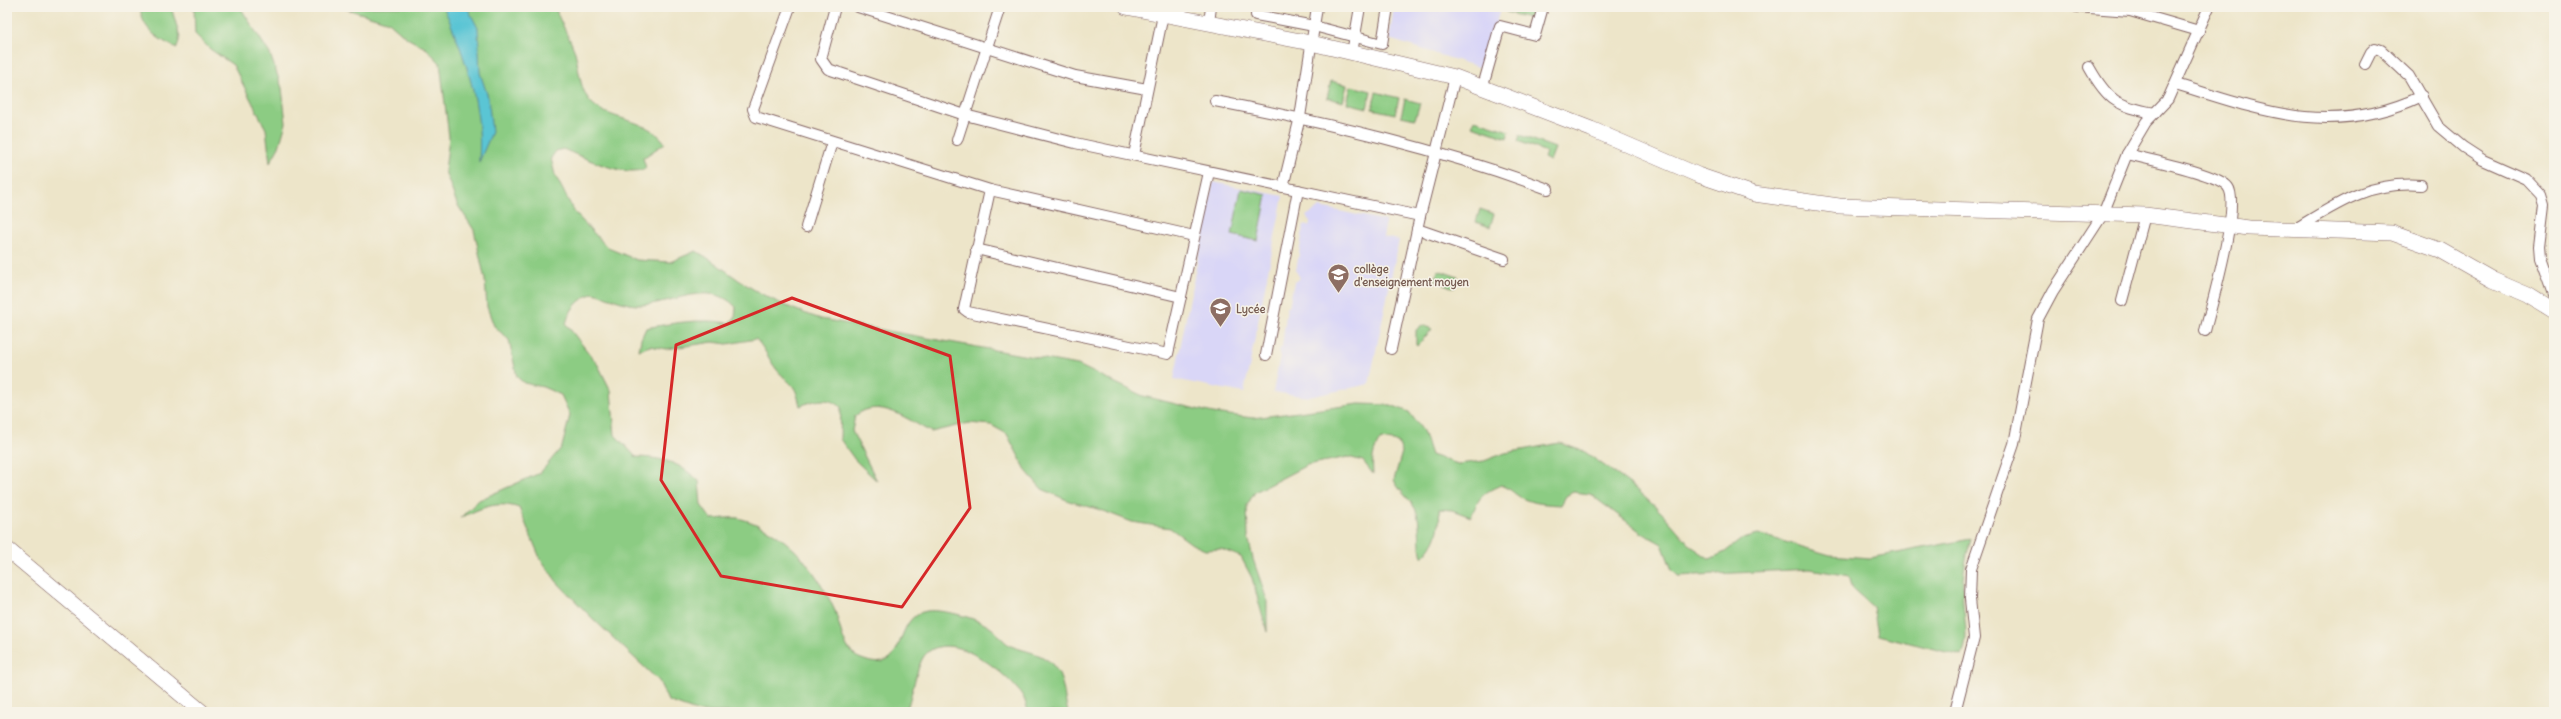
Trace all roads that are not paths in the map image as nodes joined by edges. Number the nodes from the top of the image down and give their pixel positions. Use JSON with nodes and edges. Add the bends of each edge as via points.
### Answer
{"nodes":[{"id":1,"x":790,"y":7,"type":"edge"},
{"id":2,"x":835,"y":7,"type":"edge"},
{"id":3,"x":858,"y":7,"type":"edge"},
{"id":4,"x":1000,"y":7,"type":"edge"},
{"id":5,"x":1126,"y":7,"type":"edge"},
{"id":6,"x":1211,"y":7,"type":"edge"},
{"id":7,"x":1317,"y":7,"type":"edge"},
{"id":8,"x":1360,"y":7,"type":"edge"},
{"id":9,"x":1388,"y":7,"type":"edge"},
{"id":10,"x":1543,"y":7,"type":"edge"},
{"id":11,"x":2077,"y":7,"type":"edge"},
{"id":12,"x":2209,"y":7,"type":"edge"},
{"id":13,"x":1256,"y":11,"type":"edge"},
{"id":14,"x":1179,"y":12,"type":"edge"},
{"id":15,"x":1163,"y":15,"type":"junction"},
{"id":16,"x":1209,"y":23,"type":"junction"},
{"id":17,"x":1314,"y":26,"type":"junction"},
{"id":18,"x":2199,"y":31,"type":"junction"},
{"id":19,"x":1253,"y":32,"type":"junction"},
{"id":20,"x":1355,"y":36,"type":"junction"},
{"id":21,"x":1311,"y":43,"type":"junction"},
{"id":22,"x":986,"y":50,"type":"junction"},
{"id":23,"x":1352,"y":53,"type":"junction"},
{"id":24,"x":2365,"y":64,"type":"dead end"},
{"id":25,"x":2089,"y":67,"type":"dead end"},
{"id":26,"x":1455,"y":77,"type":"junction"},
{"id":27,"x":2176,"y":84,"type":"junction"},
{"id":28,"x":1483,"y":86,"type":"junction"},
{"id":29,"x":1147,"y":89,"type":"junction"},
{"id":30,"x":2422,"y":96,"type":"junction"},
{"id":31,"x":1215,"y":101,"type":"dead end"},
{"id":32,"x":2155,"y":114,"type":"junction"},
{"id":33,"x":965,"y":115,"type":"junction"},
{"id":34,"x":1300,"y":117,"type":"junction"},
{"id":35,"x":957,"y":140,"type":"dead end"},
{"id":36,"x":832,"y":142,"type":"junction"},
{"id":37,"x":1436,"y":152,"type":"junction"},
{"id":38,"x":2127,"y":154,"type":"junction"},
{"id":39,"x":1134,"y":155,"type":"junction"},
{"id":40,"x":1209,"y":172,"type":"junction"},
{"id":41,"x":2421,"y":185,"type":"dead end"},
{"id":42,"x":1283,"y":186,"type":"junction"},
{"id":43,"x":1548,"y":189,"type":"dead end"},
{"id":44,"x":990,"y":190,"type":"junction"},
{"id":45,"x":1298,"y":190,"type":"junction"},
{"id":46,"x":2104,"y":214,"type":"junction"},
{"id":47,"x":2145,"y":215,"type":"junction"},
{"id":48,"x":1420,"y":216,"type":"junction"},
{"id":49,"x":806,"y":227,"type":"dead end"},
{"id":50,"x":2230,"y":227,"type":"junction"},
{"id":51,"x":1417,"y":229,"type":"junction"},
{"id":52,"x":2295,"y":230,"type":"junction"},
{"id":53,"x":1194,"y":236,"type":"junction"},
{"id":54,"x":976,"y":250,"type":"junction"},
{"id":55,"x":1504,"y":259,"type":"dead end"},
{"id":56,"x":1181,"y":297,"type":"junction"},
{"id":57,"x":2554,"y":297,"type":"edge"},
{"id":58,"x":2122,"y":301,"type":"dead end"},
{"id":59,"x":2554,"y":311,"type":"edge"},
{"id":60,"x":2205,"y":331,"type":"dead end"},
{"id":61,"x":1391,"y":349,"type":"dead end"},
{"id":62,"x":1266,"y":355,"type":"dead end"},
{"id":63,"x":7,"y":549,"type":"edge"},
{"id":64,"x":202,"y":712,"type":"edge"},
{"id":65,"x":1955,"y":712,"type":"edge"}],
"edges":[{"from":1,"to":36,"type":"street","via":[[753,115]]},
{"from":2,"to":33,"type":"street","via":[[821,59],[828,69]]},
{"from":3,"to":22,"type":"street"},
{"from":4,"to":22,"type":"street"},
{"from":5,"to":15,"type":"main road"},
{"from":6,"to":16,"type":"street"},
{"from":7,"to":17,"type":"street"},
{"from":8,"to":20,"type":"street"},
{"from":9,"to":20,"type":"street","via":[[1382,44]]},
{"from":10,"to":28,"type":"street","via":[[1535,35],[1500,26]]},
{"from":11,"to":18,"type":"street","via":[[2130,11]]},
{"from":12,"to":18,"type":"street"},
{"from":13,"to":17,"type":"street"},
{"from":13,"to":19,"type":"street"},
{"from":14,"to":15,"type":"main road"},
{"from":14,"to":16,"type":"main road"},
{"from":15,"to":29,"type":"street"},
{"from":16,"to":19,"type":"main road"},
{"from":17,"to":20,"type":"street"},
{"from":17,"to":21,"type":"street"},
{"from":18,"to":27,"type":"street"},
{"from":19,"to":21,"type":"main road"},
{"from":20,"to":23,"type":"street"},
{"from":21,"to":23,"type":"main road"},
{"from":21,"to":34,"type":"street"},
{"from":22,"to":29,"type":"street","via":[[1075,76]]},
{"from":22,"to":33,"type":"street"},
{"from":23,"to":26,"type":"main road"},
{"from":24,"to":30,"type":"street","via":[[2370,52],[2376,48],[2381,50],[2409,76]]},
{"from":25,"to":32,"type":"street","via":[[2099,84],[2126,108]]},
{"from":26,"to":28,"type":"main road"},
{"from":26,"to":37,"type":"street"},
{"from":27,"to":30,"type":"street","via":[[2253,108],[2300,117],[2346,118],[2369,115],[2399,107]]},
{"from":27,"to":32,"type":"street","via":[[2168,99]]},
{"from":28,"to":46,"type":"main road","via":[[1698,175],[1754,194],[1839,206]]},
{"from":29,"to":39,"type":"street"},
{"from":30,"to":57,"type":"street","via":[[2438,126],[2463,147],[2483,160],[2526,179],[2541,194],[2544,205],[2540,258]]},
{"from":31,"to":34,"type":"street"},
{"from":32,"to":38,"type":"street","via":[[2146,122]]},
{"from":33,"to":35,"type":"street"},
{"from":33,"to":39,"type":"street"},
{"from":34,"to":37,"type":"street"},
{"from":34,"to":42,"type":"street"},
{"from":36,"to":44,"type":"street"},
{"from":36,"to":49,"type":"street"},
{"from":37,"to":43,"type":"street"},
{"from":37,"to":48,"type":"street"},
{"from":38,"to":46,"type":"street"},
{"from":38,"to":50,"type":"street","via":[[2223,182],[2231,195]]},
{"from":39,"to":40,"type":"street"},
{"from":40,"to":42,"type":"street"},
{"from":40,"to":53,"type":"street"},
{"from":41,"to":52,"type":"street","via":[[2391,185],[2356,194]]},
{"from":42,"to":45,"type":"street"},
{"from":44,"to":53,"type":"street"},
{"from":44,"to":54,"type":"street"},
{"from":45,"to":48,"type":"street"},
{"from":45,"to":62,"type":"street"},
{"from":46,"to":47,"type":"main road"},
{"from":46,"to":65,"type":"street","via":[[2053,291],[2038,319],[2014,444],[1971,569],[1974,638]]},
{"from":47,"to":50,"type":"main road"},
{"from":47,"to":58,"type":"street"},
{"from":48,"to":51,"type":"street"},
{"from":50,"to":52,"type":"main road"},
{"from":50,"to":60,"type":"street"},
{"from":51,"to":55,"type":"street"},
{"from":51,"to":61,"type":"street"},
{"from":52,"to":59,"type":"main road","via":[[2392,233],[2407,237],[2440,250]]},
{"from":53,"to":56,"type":"street"},
{"from":54,"to":56,"type":"street"},
{"from":54,"to":56,"type":"street","via":[[963,303],[964,309],[968,312],[1168,354]]},
{"from":63,"to":64,"type":"main road"}]}
